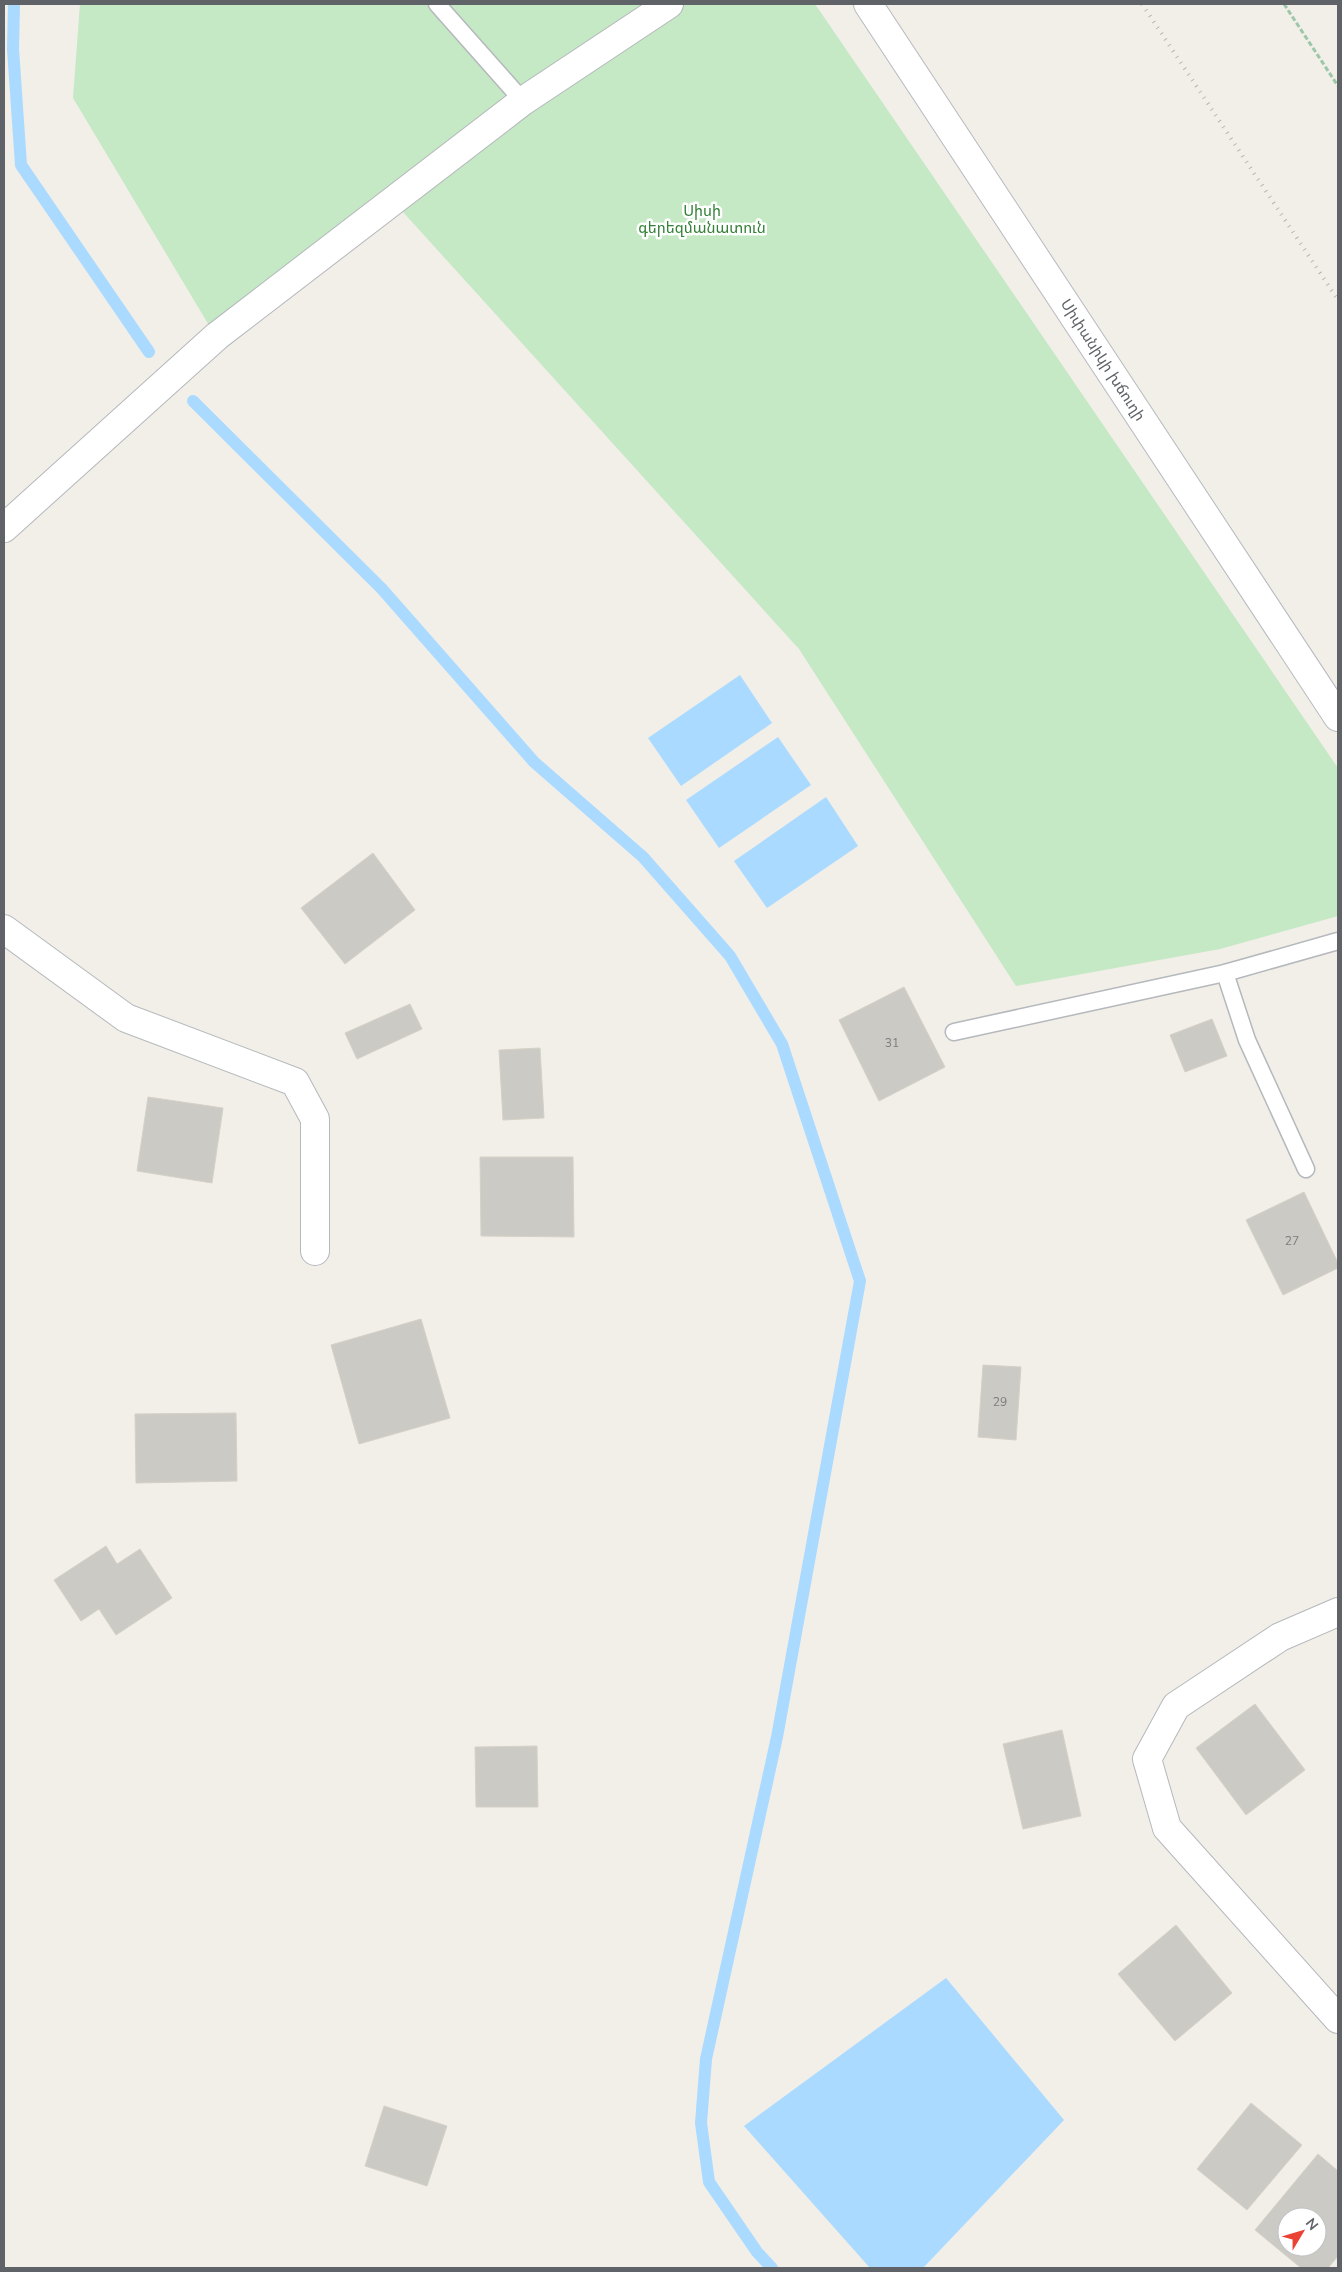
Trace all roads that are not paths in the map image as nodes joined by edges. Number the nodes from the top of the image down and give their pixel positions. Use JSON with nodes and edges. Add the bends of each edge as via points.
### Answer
{"nodes":[{"id":1,"x":438,"y":4,"type":"edge"},
{"id":2,"x":668,"y":4,"type":"edge"},
{"id":3,"x":868,"y":4,"type":"edge"},
{"id":4,"x":523,"y":101,"type":"junction"},
{"id":5,"x":4,"y":528,"type":"edge"},
{"id":6,"x":1338,"y":717,"type":"edge"},
{"id":7,"x":4,"y":929,"type":"edge"},
{"id":8,"x":1338,"y":941,"type":"edge"},
{"id":9,"x":1225,"y":973,"type":"junction"},
{"id":10,"x":954,"y":1032,"type":"dead end"},
{"id":11,"x":1306,"y":1169,"type":"dead end"},
{"id":12,"x":316,"y":1251,"type":"dead end"},
{"id":13,"x":1338,"y":1612,"type":"edge"},
{"id":14,"x":1338,"y":2019,"type":"edge"}],
"edges":[{"from":1,"to":4,"type":"lane"},
{"from":2,"to":4,"type":"street"},
{"from":3,"to":6,"type":"street","name":"Սիփանիկի խճուղի"},
{"from":4,"to":5,"type":"street","via":[[217,336]]},
{"from":7,"to":12,"type":"street","via":[[126,1018],[295,1082],[315,1118]]},
{"from":8,"to":9,"type":"lane"},
{"from":9,"to":10,"type":"lane"},
{"from":9,"to":11,"type":"lane","via":[[1247,1040]]},
{"from":13,"to":14,"type":"street","via":[[1280,1637],[1176,1706],[1147,1759],[1167,1828]]}]}
